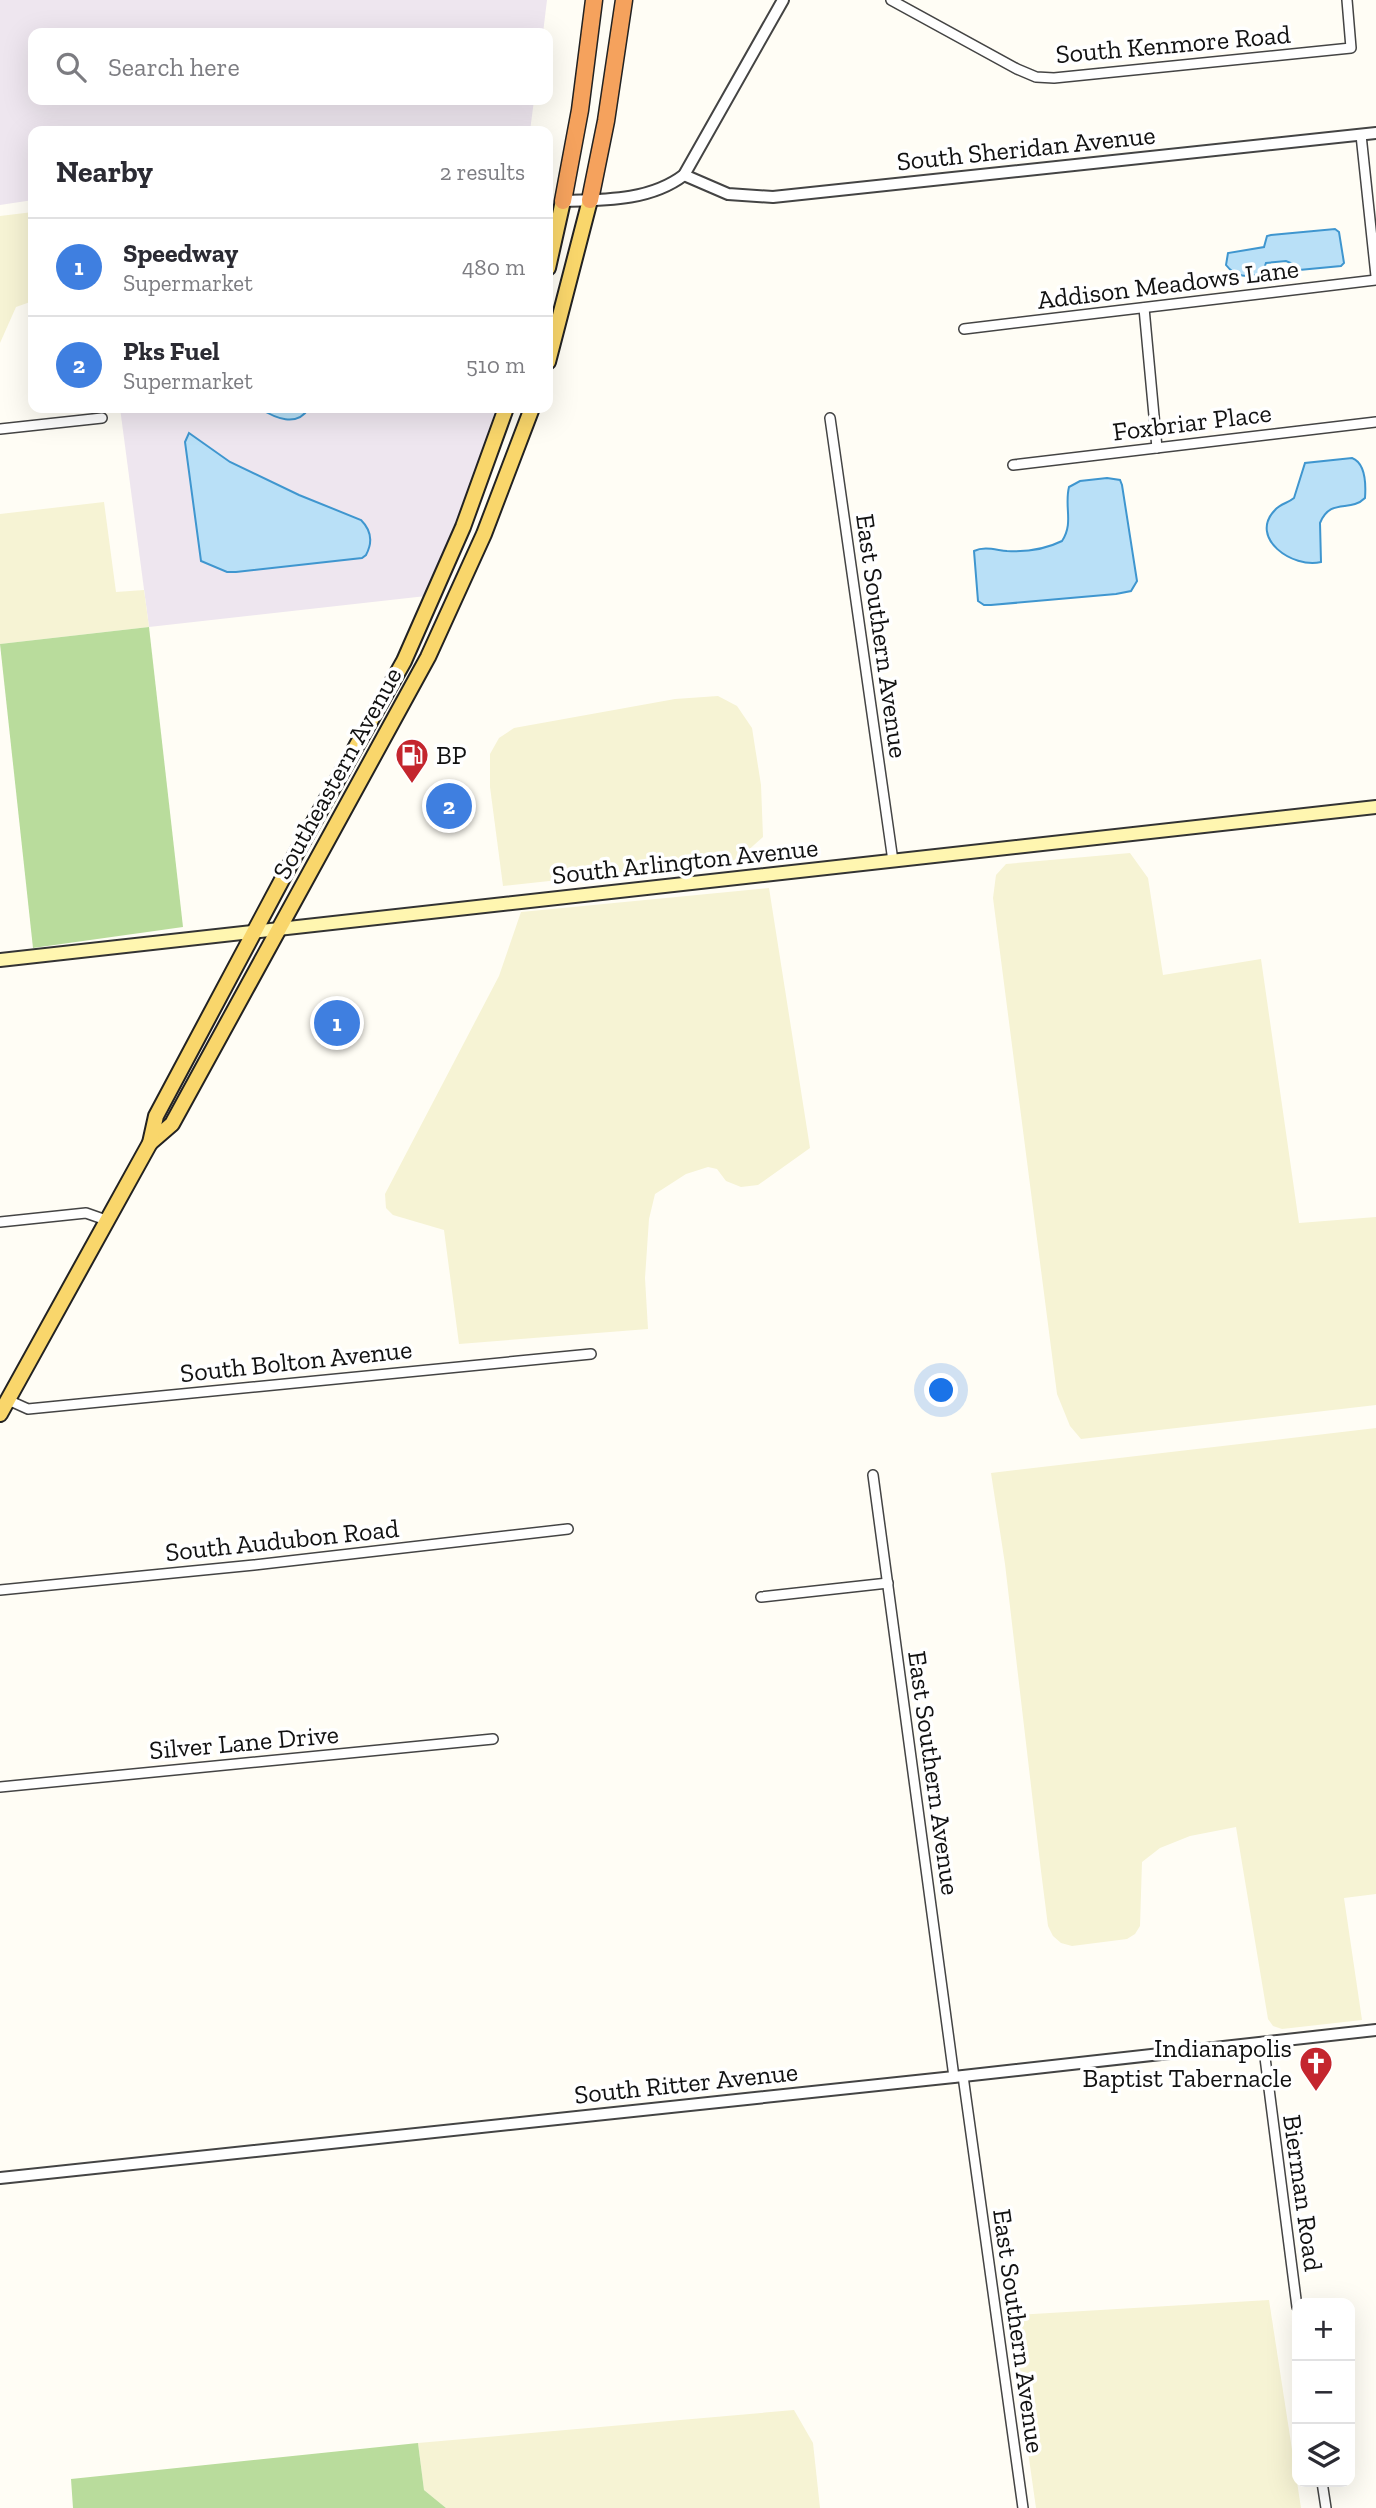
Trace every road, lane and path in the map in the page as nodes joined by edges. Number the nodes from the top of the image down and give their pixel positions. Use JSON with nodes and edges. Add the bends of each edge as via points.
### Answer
{"nodes":[{"id":1,"x":594,"y":0,"type":"edge"},
{"id":2,"x":624,"y":0,"type":"edge"},
{"id":3,"x":783,"y":0,"type":"edge"},
{"id":4,"x":891,"y":0,"type":"edge"},
{"id":5,"x":1347,"y":0,"type":"edge"},
{"id":6,"x":1376,"y":133,"type":"edge"},
{"id":7,"x":1361,"y":135,"type":"junction"},
{"id":8,"x":684,"y":175,"type":"junction"},
{"id":9,"x":590,"y":200,"type":"junction"},
{"id":10,"x":563,"y":201,"type":"junction"},
{"id":11,"x":553,"y":246,"type":"edge"},
{"id":12,"x":1376,"y":278,"type":"edge"},
{"id":13,"x":1144,"y":308,"type":"junction"},
{"id":14,"x":964,"y":329,"type":"dead end"},
{"id":15,"x":553,"y":343,"type":"edge"},
{"id":16,"x":504,"y":413,"type":"edge"},
{"id":17,"x":530,"y":413,"type":"edge"},
{"id":18,"x":102,"y":418,"type":"dead end"},
{"id":19,"x":830,"y":418,"type":"dead end"},
{"id":20,"x":1376,"y":422,"type":"edge"},
{"id":21,"x":0,"y":429,"type":"edge"},
{"id":22,"x":1157,"y":448,"type":"junction"},
{"id":23,"x":1013,"y":465,"type":"dead end"},
{"id":24,"x":1376,"y":807,"type":"edge"},
{"id":25,"x":892,"y":860,"type":"junction"},
{"id":26,"x":279,"y":929,"type":"junction"},
{"id":27,"x":255,"y":933,"type":"junction"},
{"id":28,"x":0,"y":960,"type":"edge"},
{"id":29,"x":150,"y":1143,"type":"junction"},
{"id":30,"x":106,"y":1220,"type":"junction"},
{"id":31,"x":0,"y":1222,"type":"edge"},
{"id":32,"x":591,"y":1354,"type":"dead end"},
{"id":33,"x":8,"y":1400,"type":"junction"},
{"id":34,"x":0,"y":1414,"type":"edge"},
{"id":35,"x":873,"y":1475,"type":"dead end"},
{"id":36,"x":568,"y":1529,"type":"dead end"},
{"id":37,"x":888,"y":1583,"type":"junction"},
{"id":38,"x":0,"y":1590,"type":"edge"},
{"id":39,"x":761,"y":1597,"type":"dead end"},
{"id":40,"x":493,"y":1740,"type":"dead end"},
{"id":41,"x":0,"y":1787,"type":"edge"},
{"id":42,"x":1376,"y":2030,"type":"edge"},
{"id":43,"x":1263,"y":2042,"type":"junction"},
{"id":44,"x":958,"y":2077,"type":"junction"},
{"id":45,"x":0,"y":2178,"type":"edge"},
{"id":46,"x":1296,"y":2298,"type":"edge"},
{"id":47,"x":1323,"y":2487,"type":"edge"},
{"id":48,"x":1023,"y":2508,"type":"edge"},
{"id":49,"x":1326,"y":2508,"type":"edge"}],
"edges":[{"from":1,"to":10,"type":"highway"},
{"from":2,"to":9,"type":"highway"},
{"from":3,"to":8,"type":"street"},
{"from":4,"to":5,"type":"street","name":"South Kenmore Road","via":[[1017,69],[1057,78],[1351,48]]},
{"from":6,"to":7,"type":"street","name":"South Sheridan Avenue"},
{"from":7,"to":8,"type":"street","name":"South Sheridan Avenue","via":[[773,197],[728,194]]},
{"from":7,"to":12,"type":"street"},
{"from":8,"to":9,"type":"street","via":[[650,193]]},
{"from":9,"to":10,"type":"street"},
{"from":9,"to":15,"type":"main road"},
{"from":10,"to":11,"type":"main road"},
{"from":12,"to":13,"type":"street","name":"Addison Meadows Lane"},
{"from":13,"to":14,"type":"street","name":"Addison Meadows Lane"},
{"from":13,"to":22,"type":"street"},
{"from":16,"to":27,"type":"main road","name":"Southeastern Avenue","via":[[464,527],[404,661]]},
{"from":17,"to":26,"type":"main road","name":"Southeastern Avenue","via":[[484,534],[433,647]]},
{"from":18,"to":21,"type":"street"},
{"from":19,"to":25,"type":"street","name":"East Southern Avenue"},
{"from":20,"to":22,"type":"street","name":"Foxbriar Place"},
{"from":22,"to":23,"type":"street","name":"Foxbriar Place"},
{"from":24,"to":25,"type":"main road","name":"South Arlington Avenue"},
{"from":25,"to":26,"type":"main road","name":"South Arlington Avenue"},
{"from":26,"to":27,"type":"main road","name":"South Arlington Avenue"},
{"from":26,"to":29,"type":"main road","name":"Southeastern Avenue","via":[[172,1124]]},
{"from":27,"to":28,"type":"main road","name":"South Arlington Avenue"},
{"from":27,"to":29,"type":"main road","name":"Southeastern Avenue","via":[[156,1115]]},
{"from":29,"to":30,"type":"main road","name":"Southeastern Avenue"},
{"from":30,"to":31,"type":"street","via":[[86,1213]]},
{"from":30,"to":33,"type":"main road","name":"Southeastern Avenue"},
{"from":32,"to":33,"type":"street","name":"South Bolton Avenue","via":[[28,1409]]},
{"from":33,"to":34,"type":"main road","name":"Southeastern Avenue"},
{"from":35,"to":37,"type":"street","name":"East Southern Avenue"},
{"from":36,"to":38,"type":"street","name":"South Audubon Road"},
{"from":37,"to":39,"type":"street"},
{"from":37,"to":44,"type":"street","name":"East Southern Avenue"},
{"from":40,"to":41,"type":"street","name":"Silver Lane Drive"},
{"from":42,"to":43,"type":"street","name":"South Ritter Avenue"},
{"from":43,"to":44,"type":"street","name":"South Ritter Avenue"},
{"from":43,"to":46,"type":"street","name":"Bierman Road"},
{"from":44,"to":45,"type":"street","name":"South Ritter Avenue"},
{"from":44,"to":48,"type":"street","name":"East Southern Avenue"},
{"from":47,"to":49,"type":"street"}]}
